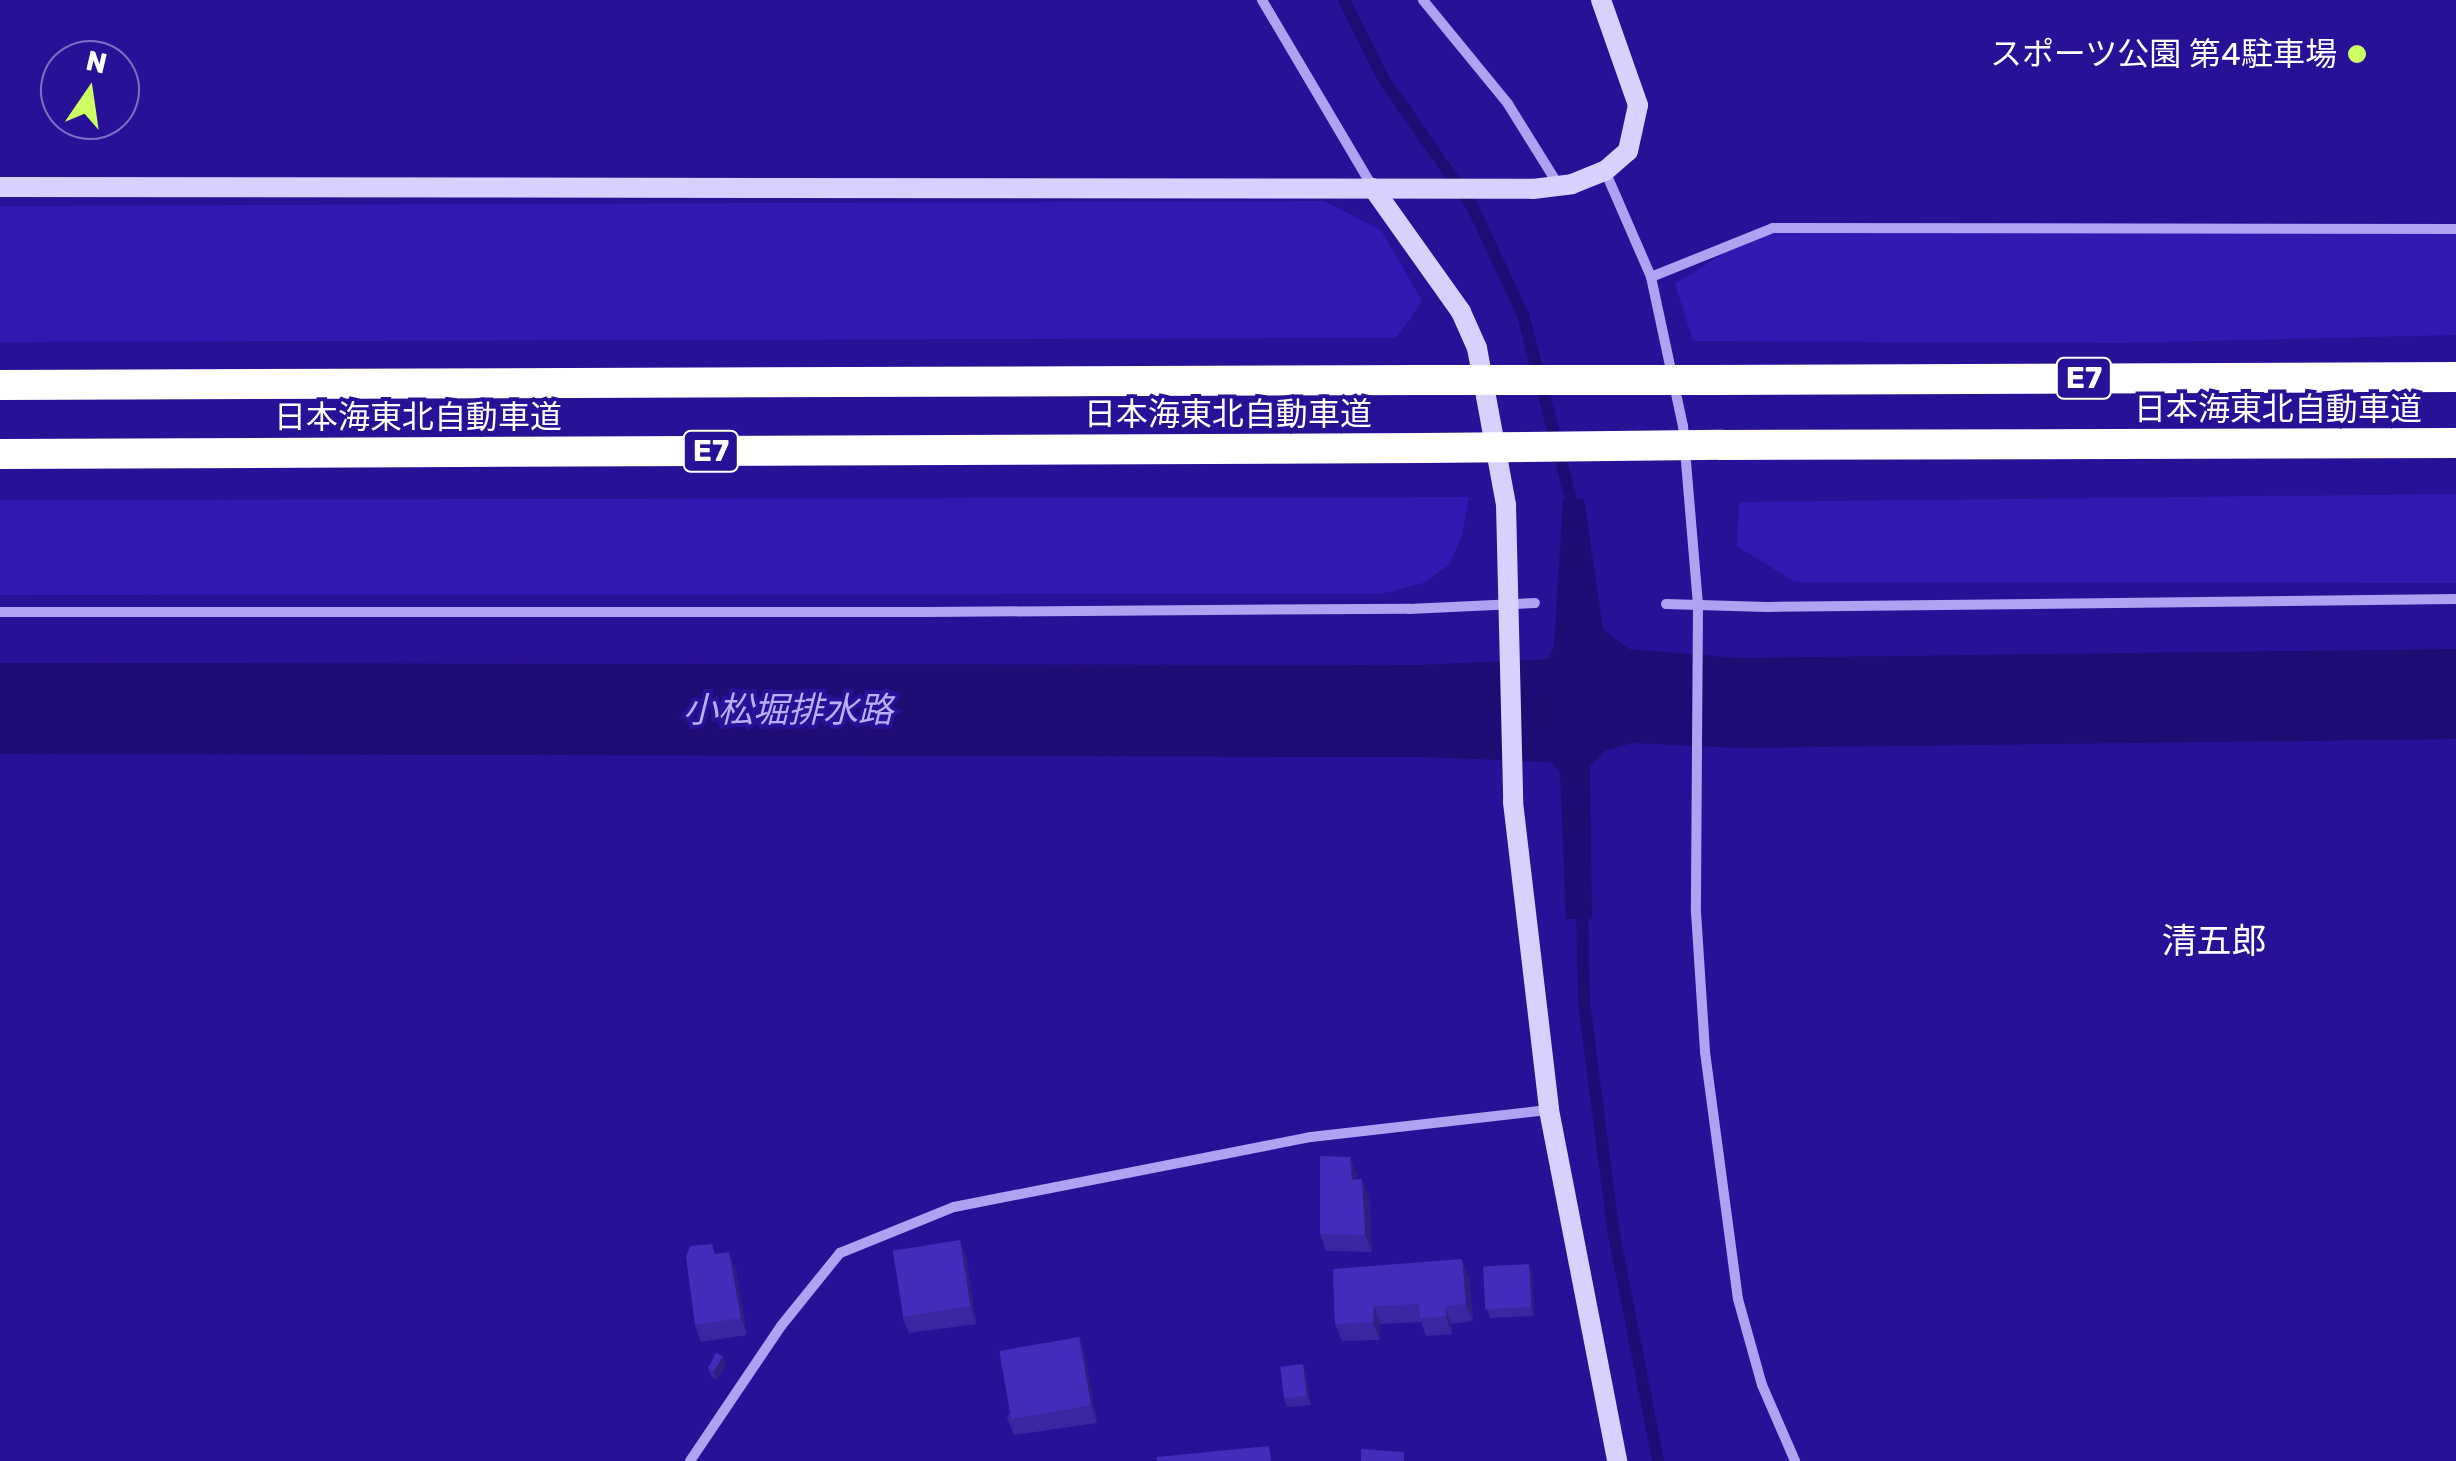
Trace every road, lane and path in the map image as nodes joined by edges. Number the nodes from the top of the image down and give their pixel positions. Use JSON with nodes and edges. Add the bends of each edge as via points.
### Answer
{"nodes":[{"id":1,"x":1262,"y":0,"type":"edge"},
{"id":2,"x":1422,"y":0,"type":"edge"},
{"id":3,"x":1600,"y":0,"type":"edge"},
{"id":4,"x":1605,"y":172,"type":"junction"},
{"id":5,"x":1559,"y":186,"type":"junction"},
{"id":6,"x":0,"y":187,"type":"edge"},
{"id":7,"x":1372,"y":188,"type":"junction"},
{"id":8,"x":2456,"y":229,"type":"edge"},
{"id":9,"x":1651,"y":278,"type":"junction"},
{"id":10,"x":2456,"y":377,"type":"edge"},
{"id":11,"x":0,"y":386,"type":"edge"},
{"id":12,"x":2456,"y":444,"type":"edge"},
{"id":13,"x":0,"y":454,"type":"edge"},
{"id":14,"x":2456,"y":599,"type":"edge"},
{"id":15,"x":1535,"y":602,"type":"dead end"},
{"id":16,"x":1510,"y":604,"type":"junction"},
{"id":17,"x":1666,"y":604,"type":"dead end"},
{"id":18,"x":1698,"y":606,"type":"junction"},
{"id":19,"x":0,"y":612,"type":"edge"},
{"id":20,"x":1550,"y":1110,"type":"junction"},
{"id":21,"x":690,"y":1461,"type":"edge"},
{"id":22,"x":1617,"y":1461,"type":"edge"},
{"id":23,"x":1795,"y":1461,"type":"edge"}],
"edges":[{"from":1,"to":7,"type":"street"},
{"from":2,"to":5,"type":"street","via":[[1508,104]]},
{"from":3,"to":4,"type":"street","via":[[1638,105],[1628,152]]},
{"from":4,"to":5,"type":"street"},
{"from":4,"to":9,"type":"street"},
{"from":5,"to":7,"type":"street"},
{"from":6,"to":7,"type":"street"},
{"from":7,"to":16,"type":"street","via":[[1461,312],[1477,348],[1506,506]]},
{"from":8,"to":9,"type":"street","via":[[1772,228]]},
{"from":9,"to":18,"type":"street","via":[[1683,426]]},
{"from":10,"to":11,"type":"highway","name":"日本海東北自動車道","number":"E7","bridge":true},
{"from":12,"to":13,"type":"highway","name":"日本海東北自動車道","number":"E7","bridge":true},
{"from":14,"to":18,"type":"street"},
{"from":15,"to":16,"type":"street"},
{"from":16,"to":19,"type":"street","via":[[948,612]]},
{"from":16,"to":20,"type":"street","via":[[1513,774]]},
{"from":17,"to":18,"type":"street"},
{"from":18,"to":23,"type":"street","via":[[1696,912],[1719,1174],[1738,1299],[1762,1385]]},
{"from":20,"to":21,"type":"street","via":[[1311,1137],[954,1207],[840,1253],[781,1326]]},
{"from":20,"to":22,"type":"street"}]}
